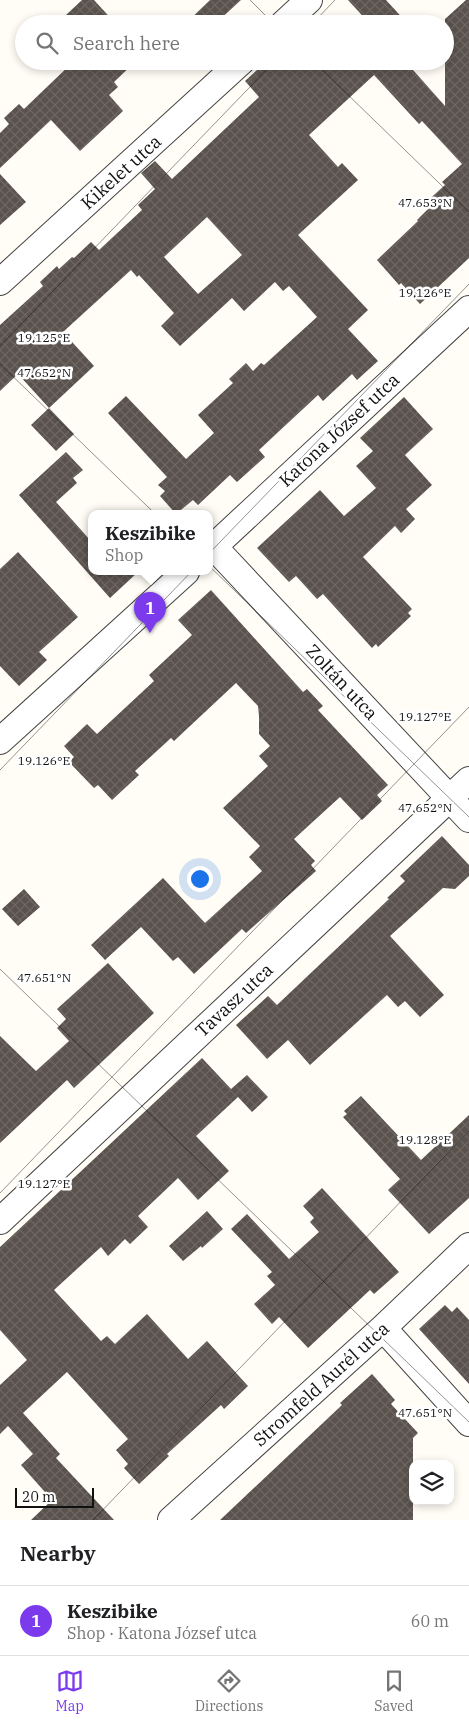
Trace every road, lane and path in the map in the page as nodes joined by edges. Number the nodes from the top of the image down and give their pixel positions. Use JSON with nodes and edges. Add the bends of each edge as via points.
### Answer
{"nodes":[{"id":1,"x":309,"y":0,"type":"edge"},
{"id":2,"x":293,"y":15,"type":"edge"},
{"id":3,"x":232,"y":70,"type":"edge"},
{"id":4,"x":0,"y":282,"type":"edge"},
{"id":5,"x":469,"y":309,"type":"edge"},
{"id":6,"x":213,"y":547,"type":"edge"},
{"id":7,"x":213,"y":551,"type":"edge"},
{"id":8,"x":183,"y":575,"type":"edge"},
{"id":9,"x":0,"y":741,"type":"edge"},
{"id":10,"x":469,"y":780,"type":"edge"},
{"id":11,"x":450,"y":797,"type":"junction"},
{"id":12,"x":469,"y":819,"type":"edge"},
{"id":13,"x":0,"y":1221,"type":"edge"},
{"id":14,"x":469,"y":1246,"type":"edge"},
{"id":15,"x":382,"y":1328,"type":"junction"},
{"id":16,"x":469,"y":1423,"type":"edge"},
{"id":17,"x":171,"y":1520,"type":"edge"}],
"edges":[{"from":1,"to":2,"type":"street"},
{"from":3,"to":4,"type":"street","name":"Kikelet utca"},
{"from":5,"to":6,"type":"street","name":"Katona József utca"},
{"from":7,"to":11,"type":"street","name":"Zoltán utca"},
{"from":8,"to":9,"type":"street"},
{"from":10,"to":11,"type":"street","name":"Tavasz utca"},
{"from":11,"to":12,"type":"street","name":"Zoltán utca"},
{"from":11,"to":13,"type":"street","name":"Tavasz utca"},
{"from":14,"to":15,"type":"street","name":"Stromfeld Aurél utca"},
{"from":15,"to":16,"type":"street"},
{"from":15,"to":17,"type":"street","name":"Stromfeld Aurél utca"}]}
